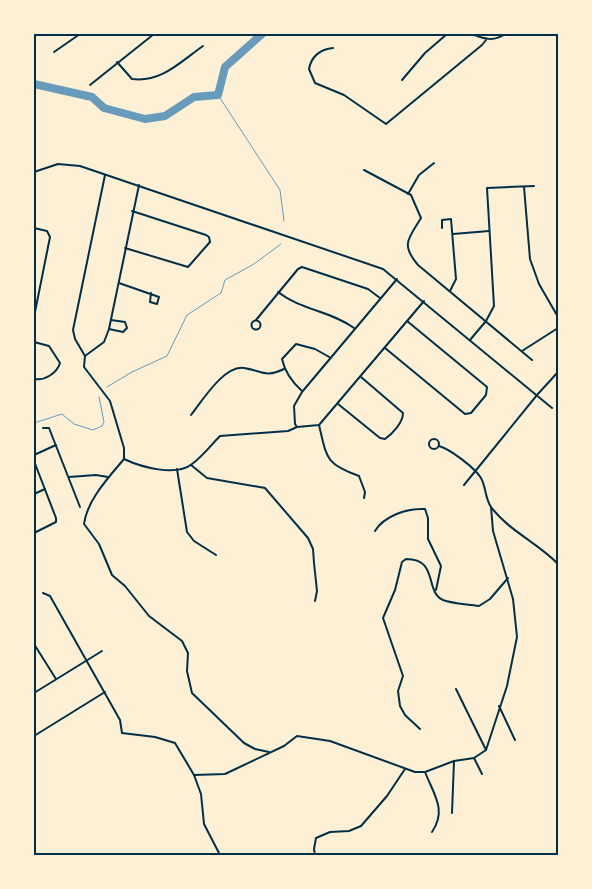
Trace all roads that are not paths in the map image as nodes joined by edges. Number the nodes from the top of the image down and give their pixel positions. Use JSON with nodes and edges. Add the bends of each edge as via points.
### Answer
{"nodes":[{"id":1,"x":80,"y":34,"type":"edge"},
{"id":2,"x":154,"y":34,"type":"edge"},
{"id":3,"x":447,"y":34,"type":"edge"},
{"id":4,"x":472,"y":34,"type":"edge"},
{"id":5,"x":505,"y":34,"type":"edge"},
{"id":6,"x":486,"y":40,"type":"junction"},
{"id":7,"x":203,"y":46,"type":"dead end"},
{"id":8,"x":333,"y":48,"type":"dead end"},
{"id":9,"x":54,"y":52,"type":"dead end"},
{"id":10,"x":117,"y":62,"type":"junction"},
{"id":11,"x":402,"y":80,"type":"dead end"},
{"id":12,"x":90,"y":85,"type":"dead end"},
{"id":13,"x":434,"y":163,"type":"dead end"},
{"id":14,"x":364,"y":170,"type":"dead end"},
{"id":15,"x":34,"y":172,"type":"edge"},
{"id":16,"x":105,"y":174,"type":"junction"},
{"id":17,"x":139,"y":185,"type":"junction"},
{"id":18,"x":524,"y":186,"type":"junction"},
{"id":19,"x":534,"y":186,"type":"dead end"},
{"id":20,"x":408,"y":194,"type":"junction"},
{"id":21,"x":132,"y":212,"type":"junction"},
{"id":22,"x":34,"y":228,"type":"edge"},
{"id":23,"x":442,"y":228,"type":"dead end"},
{"id":24,"x":489,"y":231,"type":"junction"},
{"id":25,"x":453,"y":234,"type":"junction"},
{"id":26,"x":125,"y":248,"type":"junction"},
{"id":27,"x":397,"y":279,"type":"junction"},
{"id":28,"x":118,"y":283,"type":"junction"},
{"id":29,"x":450,"y":291,"type":"junction"},
{"id":30,"x":278,"y":292,"type":"junction"},
{"id":31,"x":151,"y":293,"type":"junction"},
{"id":32,"x":380,"y":298,"type":"junction"},
{"id":33,"x":424,"y":301,"type":"junction"},
{"id":34,"x":34,"y":317,"type":"edge"},
{"id":35,"x":558,"y":318,"type":"edge"},
{"id":36,"x":110,"y":320,"type":"junction"},
{"id":37,"x":256,"y":320,"type":"dead end"},
{"id":38,"x":408,"y":321,"type":"junction"},
{"id":39,"x":486,"y":321,"type":"junction"},
{"id":40,"x":558,"y":328,"type":"edge"},
{"id":41,"x":109,"y":329,"type":"junction"},
{"id":42,"x":355,"y":329,"type":"junction"},
{"id":43,"x":470,"y":340,"type":"junction"},
{"id":44,"x":34,"y":342,"type":"edge"},
{"id":45,"x":385,"y":348,"type":"junction"},
{"id":46,"x":522,"y":351,"type":"junction"},
{"id":47,"x":85,"y":356,"type":"junction"},
{"id":48,"x":331,"y":358,"type":"junction"},
{"id":49,"x":532,"y":360,"type":"dead end"},
{"id":50,"x":284,"y":369,"type":"junction"},
{"id":51,"x":558,"y":372,"type":"edge"},
{"id":52,"x":361,"y":377,"type":"junction"},
{"id":53,"x":34,"y":379,"type":"edge"},
{"id":54,"x":302,"y":392,"type":"junction"},
{"id":55,"x":537,"y":395,"type":"junction"},
{"id":56,"x":338,"y":404,"type":"junction"},
{"id":57,"x":552,"y":408,"type":"dead end"},
{"id":58,"x":192,"y":415,"type":"dead end"},
{"id":59,"x":319,"y":425,"type":"junction"},
{"id":60,"x":297,"y":427,"type":"junction"},
{"id":61,"x":43,"y":428,"type":"dead end"},
{"id":62,"x":56,"y":445,"type":"junction"},
{"id":63,"x":439,"y":446,"type":"dead end"},
{"id":64,"x":34,"y":455,"type":"edge"},
{"id":65,"x":124,"y":459,"type":"junction"},
{"id":66,"x":34,"y":461,"type":"edge"},
{"id":67,"x":192,"y":465,"type":"junction"},
{"id":68,"x":177,"y":469,"type":"junction"},
{"id":69,"x":474,"y":470,"type":"junction"},
{"id":70,"x":69,"y":477,"type":"junction"},
{"id":71,"x":108,"y":477,"type":"junction"},
{"id":72,"x":464,"y":485,"type":"dead end"},
{"id":73,"x":45,"y":489,"type":"junction"},
{"id":74,"x":34,"y":494,"type":"edge"},
{"id":75,"x":364,"y":498,"type":"dead end"},
{"id":76,"x":80,"y":507,"type":"dead end"},
{"id":77,"x":491,"y":507,"type":"junction"},
{"id":78,"x":375,"y":531,"type":"dead end"},
{"id":79,"x":34,"y":533,"type":"edge"},
{"id":80,"x":216,"y":555,"type":"dead end"},
{"id":81,"x":558,"y":564,"type":"edge"},
{"id":82,"x":508,"y":578,"type":"junction"},
{"id":83,"x":43,"y":592,"type":"dead end"},
{"id":84,"x":435,"y":592,"type":"junction"},
{"id":85,"x":314,"y":602,"type":"dead end"},
{"id":86,"x":34,"y":644,"type":"edge"},
{"id":87,"x":102,"y":651,"type":"dead end"},
{"id":88,"x":87,"y":660,"type":"junction"},
{"id":89,"x":56,"y":679,"type":"junction"},
{"id":90,"x":456,"y":689,"type":"dead end"},
{"id":91,"x":105,"y":692,"type":"junction"},
{"id":92,"x":34,"y":693,"type":"edge"},
{"id":93,"x":499,"y":706,"type":"junction"},
{"id":94,"x":420,"y":729,"type":"dead end"},
{"id":95,"x":34,"y":736,"type":"edge"},
{"id":96,"x":515,"y":740,"type":"dead end"},
{"id":97,"x":486,"y":750,"type":"junction"},
{"id":98,"x":269,"y":752,"type":"junction"},
{"id":99,"x":474,"y":758,"type":"junction"},
{"id":100,"x":454,"y":761,"type":"junction"},
{"id":101,"x":404,"y":769,"type":"junction"},
{"id":102,"x":425,"y":772,"type":"junction"},
{"id":103,"x":482,"y":774,"type":"dead end"},
{"id":104,"x":194,"y":775,"type":"junction"},
{"id":105,"x":452,"y":813,"type":"dead end"},
{"id":106,"x":432,"y":832,"type":"dead end"},
{"id":107,"x":220,"y":855,"type":"edge"},
{"id":108,"x":315,"y":855,"type":"edge"}],
"edges":[{"from":1,"to":9,"type":"street"},
{"from":2,"to":10,"type":"street"},
{"from":3,"to":11,"type":"street"},
{"from":4,"to":6,"type":"street"},
{"from":5,"to":6,"type":"street"},
{"from":6,"to":8,"type":"street","via":[[386,124],[344,95],[315,83],[309,69],[312,59],[322,50]]},
{"from":7,"to":10,"type":"street","via":[[162,76],[147,81],[132,80]]},
{"from":10,"to":12,"type":"street"},
{"from":13,"to":20,"type":"street","via":[[419,175]]},
{"from":14,"to":20,"type":"street"},
{"from":15,"to":16,"type":"street","via":[[58,164],[80,166]]},
{"from":16,"to":17,"type":"street"},
{"from":16,"to":47,"type":"street","via":[[73,330],[74,339]]},
{"from":17,"to":21,"type":"street"},
{"from":17,"to":27,"type":"street","via":[[361,260]]},
{"from":18,"to":19,"type":"street"},
{"from":18,"to":24,"type":"street","via":[[487,188]]},
{"from":18,"to":35,"type":"street","via":[[530,259],[539,284]]},
{"from":20,"to":29,"type":"street","via":[[421,218],[407,241],[407,248],[418,265]]},
{"from":21,"to":26,"type":"street"},
{"from":21,"to":26,"type":"street","via":[[206,235],[210,242],[188,267]]},
{"from":22,"to":34,"type":"street","via":[[47,231],[50,237]]},
{"from":23,"to":25,"type":"street","via":[[442,220],[451,219]]},
{"from":24,"to":25,"type":"street"},
{"from":24,"to":39,"type":"street","via":[[494,306]]},
{"from":25,"to":29,"type":"street","via":[[456,279]]},
{"from":26,"to":28,"type":"street"},
{"from":27,"to":32,"type":"street"},
{"from":27,"to":33,"type":"street"},
{"from":28,"to":31,"type":"street"},
{"from":28,"to":36,"type":"street"},
{"from":29,"to":39,"type":"street"},
{"from":30,"to":32,"type":"street","via":[[302,268],[368,289]]},
{"from":30,"to":37,"type":"street"},
{"from":30,"to":42,"type":"street","via":[[290,302],[342,319]]},
{"from":31,"to":31,"type":"street","via":[[159,298],[157,304],[150,302]]},
{"from":32,"to":42,"type":"street"},
{"from":33,"to":38,"type":"street"},
{"from":33,"to":43,"type":"street"},
{"from":36,"to":41,"type":"street"},
{"from":36,"to":41,"type":"street","via":[[125,322],[127,328],[122,332]]},
{"from":38,"to":45,"type":"street"},
{"from":38,"to":45,"type":"street","via":[[487,387],[486,395],[471,413],[465,414]]},
{"from":39,"to":43,"type":"street"},
{"from":39,"to":46,"type":"street"},
{"from":40,"to":46,"type":"street"},
{"from":41,"to":47,"type":"street","via":[[104,342]]},
{"from":42,"to":48,"type":"street"},
{"from":43,"to":55,"type":"street"},
{"from":44,"to":53,"type":"street","via":[[49,346],[60,363],[58,370],[45,378]]},
{"from":45,"to":52,"type":"street"},
{"from":46,"to":49,"type":"street"},
{"from":47,"to":65,"type":"street","via":[[84,367],[110,401],[124,448]]},
{"from":48,"to":50,"type":"street","via":[[296,344],[282,359]]},
{"from":48,"to":54,"type":"street"},
{"from":50,"to":54,"type":"street"},
{"from":50,"to":58,"type":"street","via":[[264,375],[235,368],[210,390]]},
{"from":51,"to":55,"type":"street"},
{"from":52,"to":56,"type":"street"},
{"from":52,"to":56,"type":"street","via":[[403,413],[403,419],[389,436],[380,438]]},
{"from":54,"to":60,"type":"street","via":[[294,406]]},
{"from":55,"to":57,"type":"street"},
{"from":55,"to":69,"type":"street"},
{"from":56,"to":59,"type":"street"},
{"from":59,"to":60,"type":"street"},
{"from":59,"to":75,"type":"street","via":[[326,458],[343,471],[359,476]]},
{"from":60,"to":67,"type":"street","via":[[288,431],[220,436]]},
{"from":61,"to":62,"type":"street","via":[[49,428]]},
{"from":62,"to":64,"type":"street"},
{"from":62,"to":70,"type":"street"},
{"from":63,"to":69,"type":"street"},
{"from":65,"to":68,"type":"street","via":[[156,469]]},
{"from":65,"to":71,"type":"street"},
{"from":66,"to":73,"type":"street"},
{"from":67,"to":68,"type":"street"},
{"from":67,"to":85,"type":"street","via":[[207,478],[264,488],[308,538],[313,549],[317,591]]},
{"from":68,"to":80,"type":"street","via":[[188,532],[194,541]]},
{"from":69,"to":72,"type":"street"},
{"from":69,"to":77,"type":"street","via":[[481,478]]},
{"from":70,"to":71,"type":"street","via":[[96,474]]},
{"from":70,"to":76,"type":"street"},
{"from":71,"to":98,"type":"street","via":[[86,513],[84,524],[99,544],[112,575],[125,586],[148,616],[182,641],[188,653],[187,671],[192,693],[244,743]]},
{"from":73,"to":74,"type":"street"},
{"from":73,"to":79,"type":"street","via":[[56,522]]},
{"from":77,"to":81,"type":"street","via":[[510,527]]},
{"from":77,"to":82,"type":"street","via":[[493,531]]},
{"from":78,"to":84,"type":"street","via":[[388,517],[425,509],[428,540],[441,566]]},
{"from":82,"to":84,"type":"street","via":[[490,599],[479,606],[442,600]]},
{"from":82,"to":93,"type":"street","via":[[517,637],[507,686]]},
{"from":83,"to":88,"type":"street","via":[[50,596]]},
{"from":84,"to":94,"type":"street","via":[[428,570],[422,563],[406,559],[402,562],[395,590],[382,618],[403,676],[398,691],[400,706]]},
{"from":86,"to":89,"type":"street"},
{"from":87,"to":88,"type":"street"},
{"from":88,"to":89,"type":"street"},
{"from":88,"to":91,"type":"street"},
{"from":89,"to":92,"type":"street"},
{"from":90,"to":97,"type":"street"},
{"from":91,"to":95,"type":"street"},
{"from":91,"to":104,"type":"street","via":[[120,720],[122,732],[175,744]]},
{"from":93,"to":96,"type":"street"},
{"from":93,"to":97,"type":"street"},
{"from":97,"to":99,"type":"street"},
{"from":98,"to":101,"type":"street","via":[[304,735],[330,741]]},
{"from":98,"to":104,"type":"street","via":[[225,774]]},
{"from":99,"to":100,"type":"street"},
{"from":99,"to":103,"type":"street"},
{"from":100,"to":102,"type":"street"},
{"from":100,"to":105,"type":"street"},
{"from":101,"to":102,"type":"street"},
{"from":101,"to":108,"type":"street","via":[[361,826],[316,838]]},
{"from":102,"to":106,"type":"street","via":[[441,813],[440,821]]},
{"from":104,"to":107,"type":"street","via":[[201,794],[204,824]]}]}
